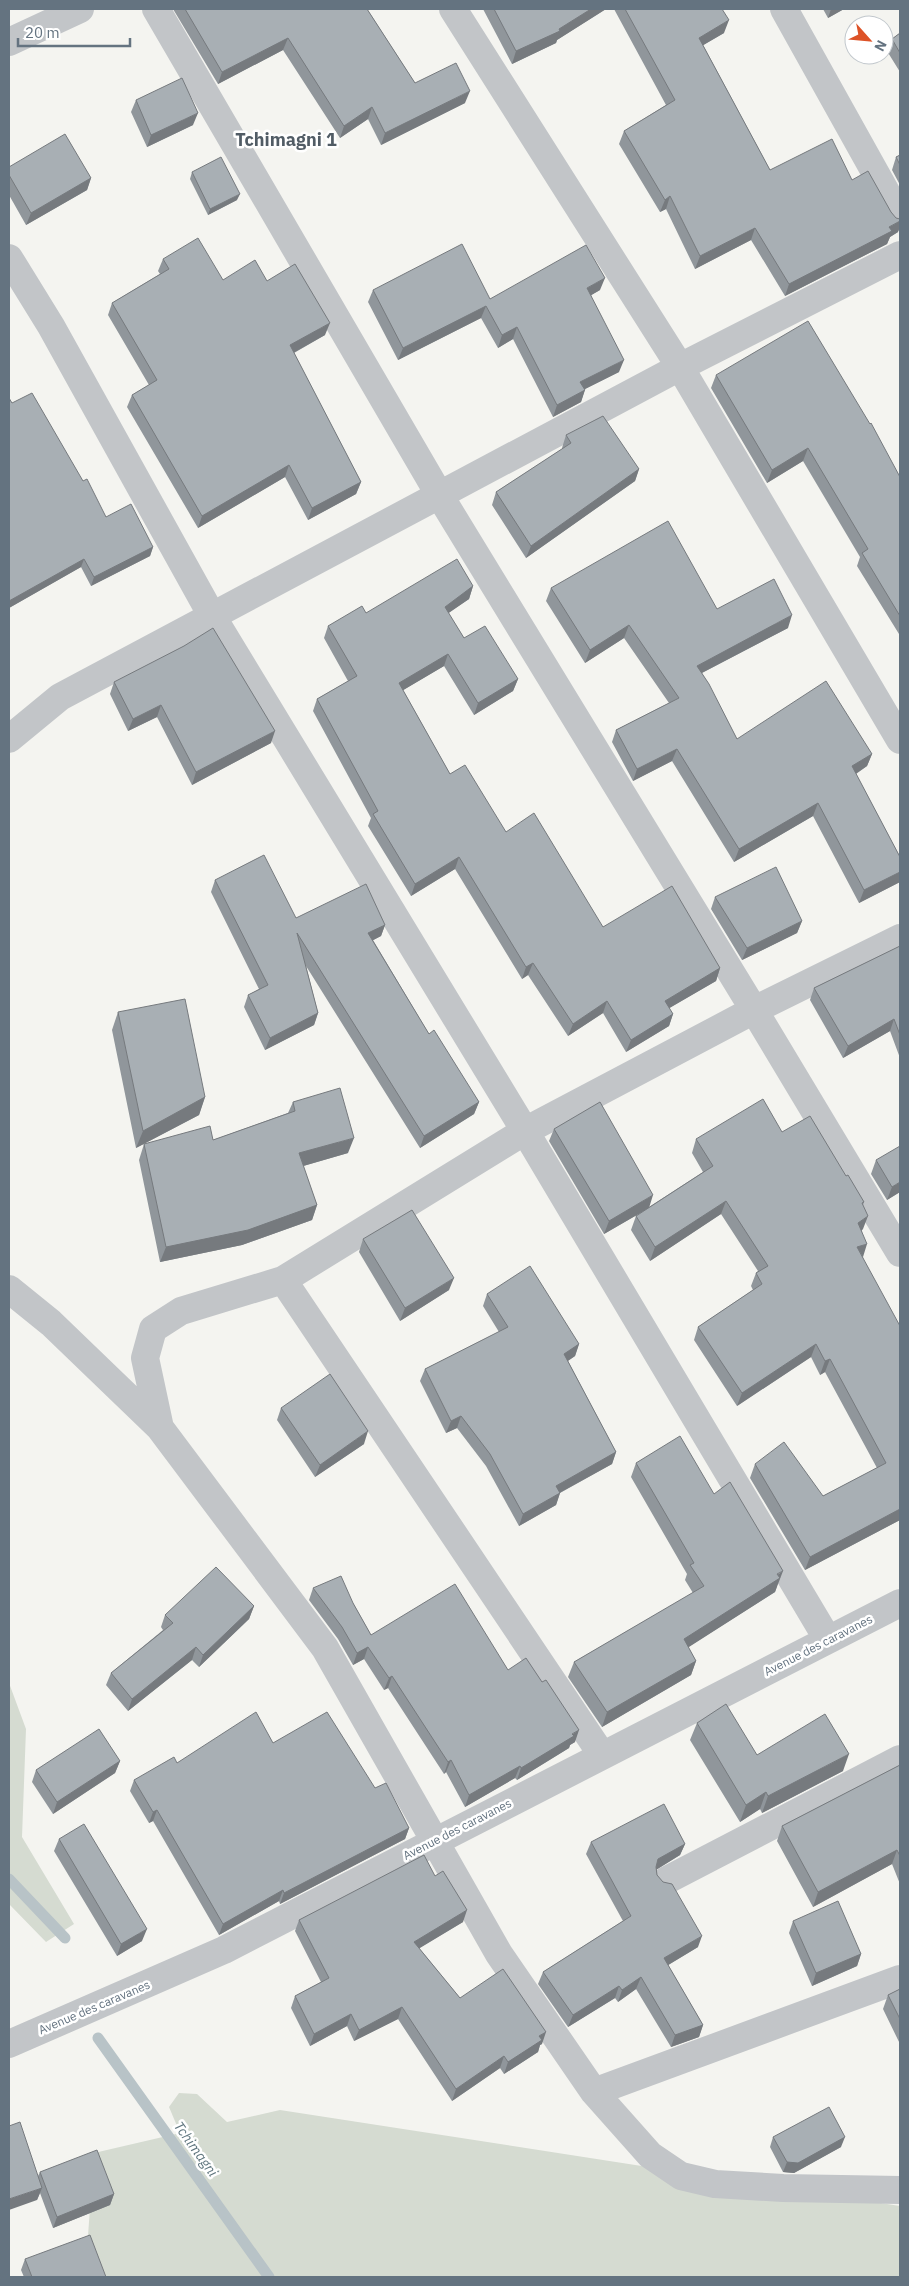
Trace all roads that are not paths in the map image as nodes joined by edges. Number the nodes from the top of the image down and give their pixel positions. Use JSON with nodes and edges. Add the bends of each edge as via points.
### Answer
{"nodes":[{"id":1,"x":80,"y":9,"type":"edge"},
{"id":2,"x":156,"y":9,"type":"edge"},
{"id":3,"x":453,"y":9,"type":"edge"},
{"id":4,"x":784,"y":9,"type":"edge"},
{"id":5,"x":9,"y":42,"type":"edge"},
{"id":6,"x":900,"y":217,"type":"edge"},
{"id":7,"x":900,"y":255,"type":"edge"},
{"id":8,"x":9,"y":258,"type":"edge"},
{"id":9,"x":680,"y":367,"type":"junction"},
{"id":10,"x":440,"y":496,"type":"junction"},
{"id":11,"x":212,"y":616,"type":"junction"},
{"id":12,"x":9,"y":739,"type":"edge"},
{"id":13,"x":900,"y":740,"type":"edge"},
{"id":14,"x":900,"y":938,"type":"edge"},
{"id":15,"x":754,"y":1010,"type":"junction"},
{"id":16,"x":525,"y":1132,"type":"junction"},
{"id":17,"x":900,"y":1253,"type":"edge"},
{"id":18,"x":283,"y":1280,"type":"junction"},
{"id":19,"x":9,"y":1289,"type":"edge"},
{"id":20,"x":160,"y":1428,"type":"junction"},
{"id":21,"x":900,"y":1603,"type":"edge"},
{"id":22,"x":828,"y":1640,"type":"junction"},
{"id":23,"x":602,"y":1755,"type":"junction"},
{"id":24,"x":900,"y":1759,"type":"edge"},
{"id":25,"x":436,"y":1841,"type":"junction"},
{"id":26,"x":666,"y":1880,"type":"dead end"},
{"id":27,"x":900,"y":1979,"type":"edge"},
{"id":28,"x":9,"y":2044,"type":"edge"},
{"id":29,"x":594,"y":2092,"type":"junction"},
{"id":30,"x":900,"y":2190,"type":"edge"}],
"edges":[{"from":1,"to":5,"type":"street"},
{"from":2,"to":10,"type":"street"},
{"from":3,"to":9,"type":"street"},
{"from":4,"to":6,"type":"street"},
{"from":7,"to":9,"type":"street"},
{"from":8,"to":11,"type":"street","via":[[51,326]]},
{"from":9,"to":10,"type":"street"},
{"from":9,"to":13,"type":"street"},
{"from":10,"to":11,"type":"street"},
{"from":10,"to":15,"type":"street"},
{"from":11,"to":12,"type":"street","via":[[60,697]]},
{"from":11,"to":16,"type":"street"},
{"from":14,"to":15,"type":"street"},
{"from":15,"to":16,"type":"street"},
{"from":15,"to":17,"type":"street"},
{"from":16,"to":18,"type":"street"},
{"from":16,"to":22,"type":"street"},
{"from":18,"to":20,"type":"street","via":[[181,1311],[153,1329],[145,1358]]},
{"from":18,"to":23,"type":"street"},
{"from":19,"to":20,"type":"street","via":[[51,1323]]},
{"from":20,"to":25,"type":"street","via":[[325,1648]]},
{"from":21,"to":22,"type":"street","name":"Avenue des caravanes"},
{"from":22,"to":23,"type":"street","name":"Avenue des caravanes"},
{"from":23,"to":25,"type":"street","name":"Avenue des caravanes"},
{"from":24,"to":26,"type":"street"},
{"from":25,"to":28,"type":"street","name":"Avenue des caravanes","via":[[224,1950]]},
{"from":25,"to":29,"type":"street","via":[[499,1954]]},
{"from":27,"to":29,"type":"street"},
{"from":29,"to":30,"type":"street","via":[[650,2155],[681,2176],[716,2184]]}]}
